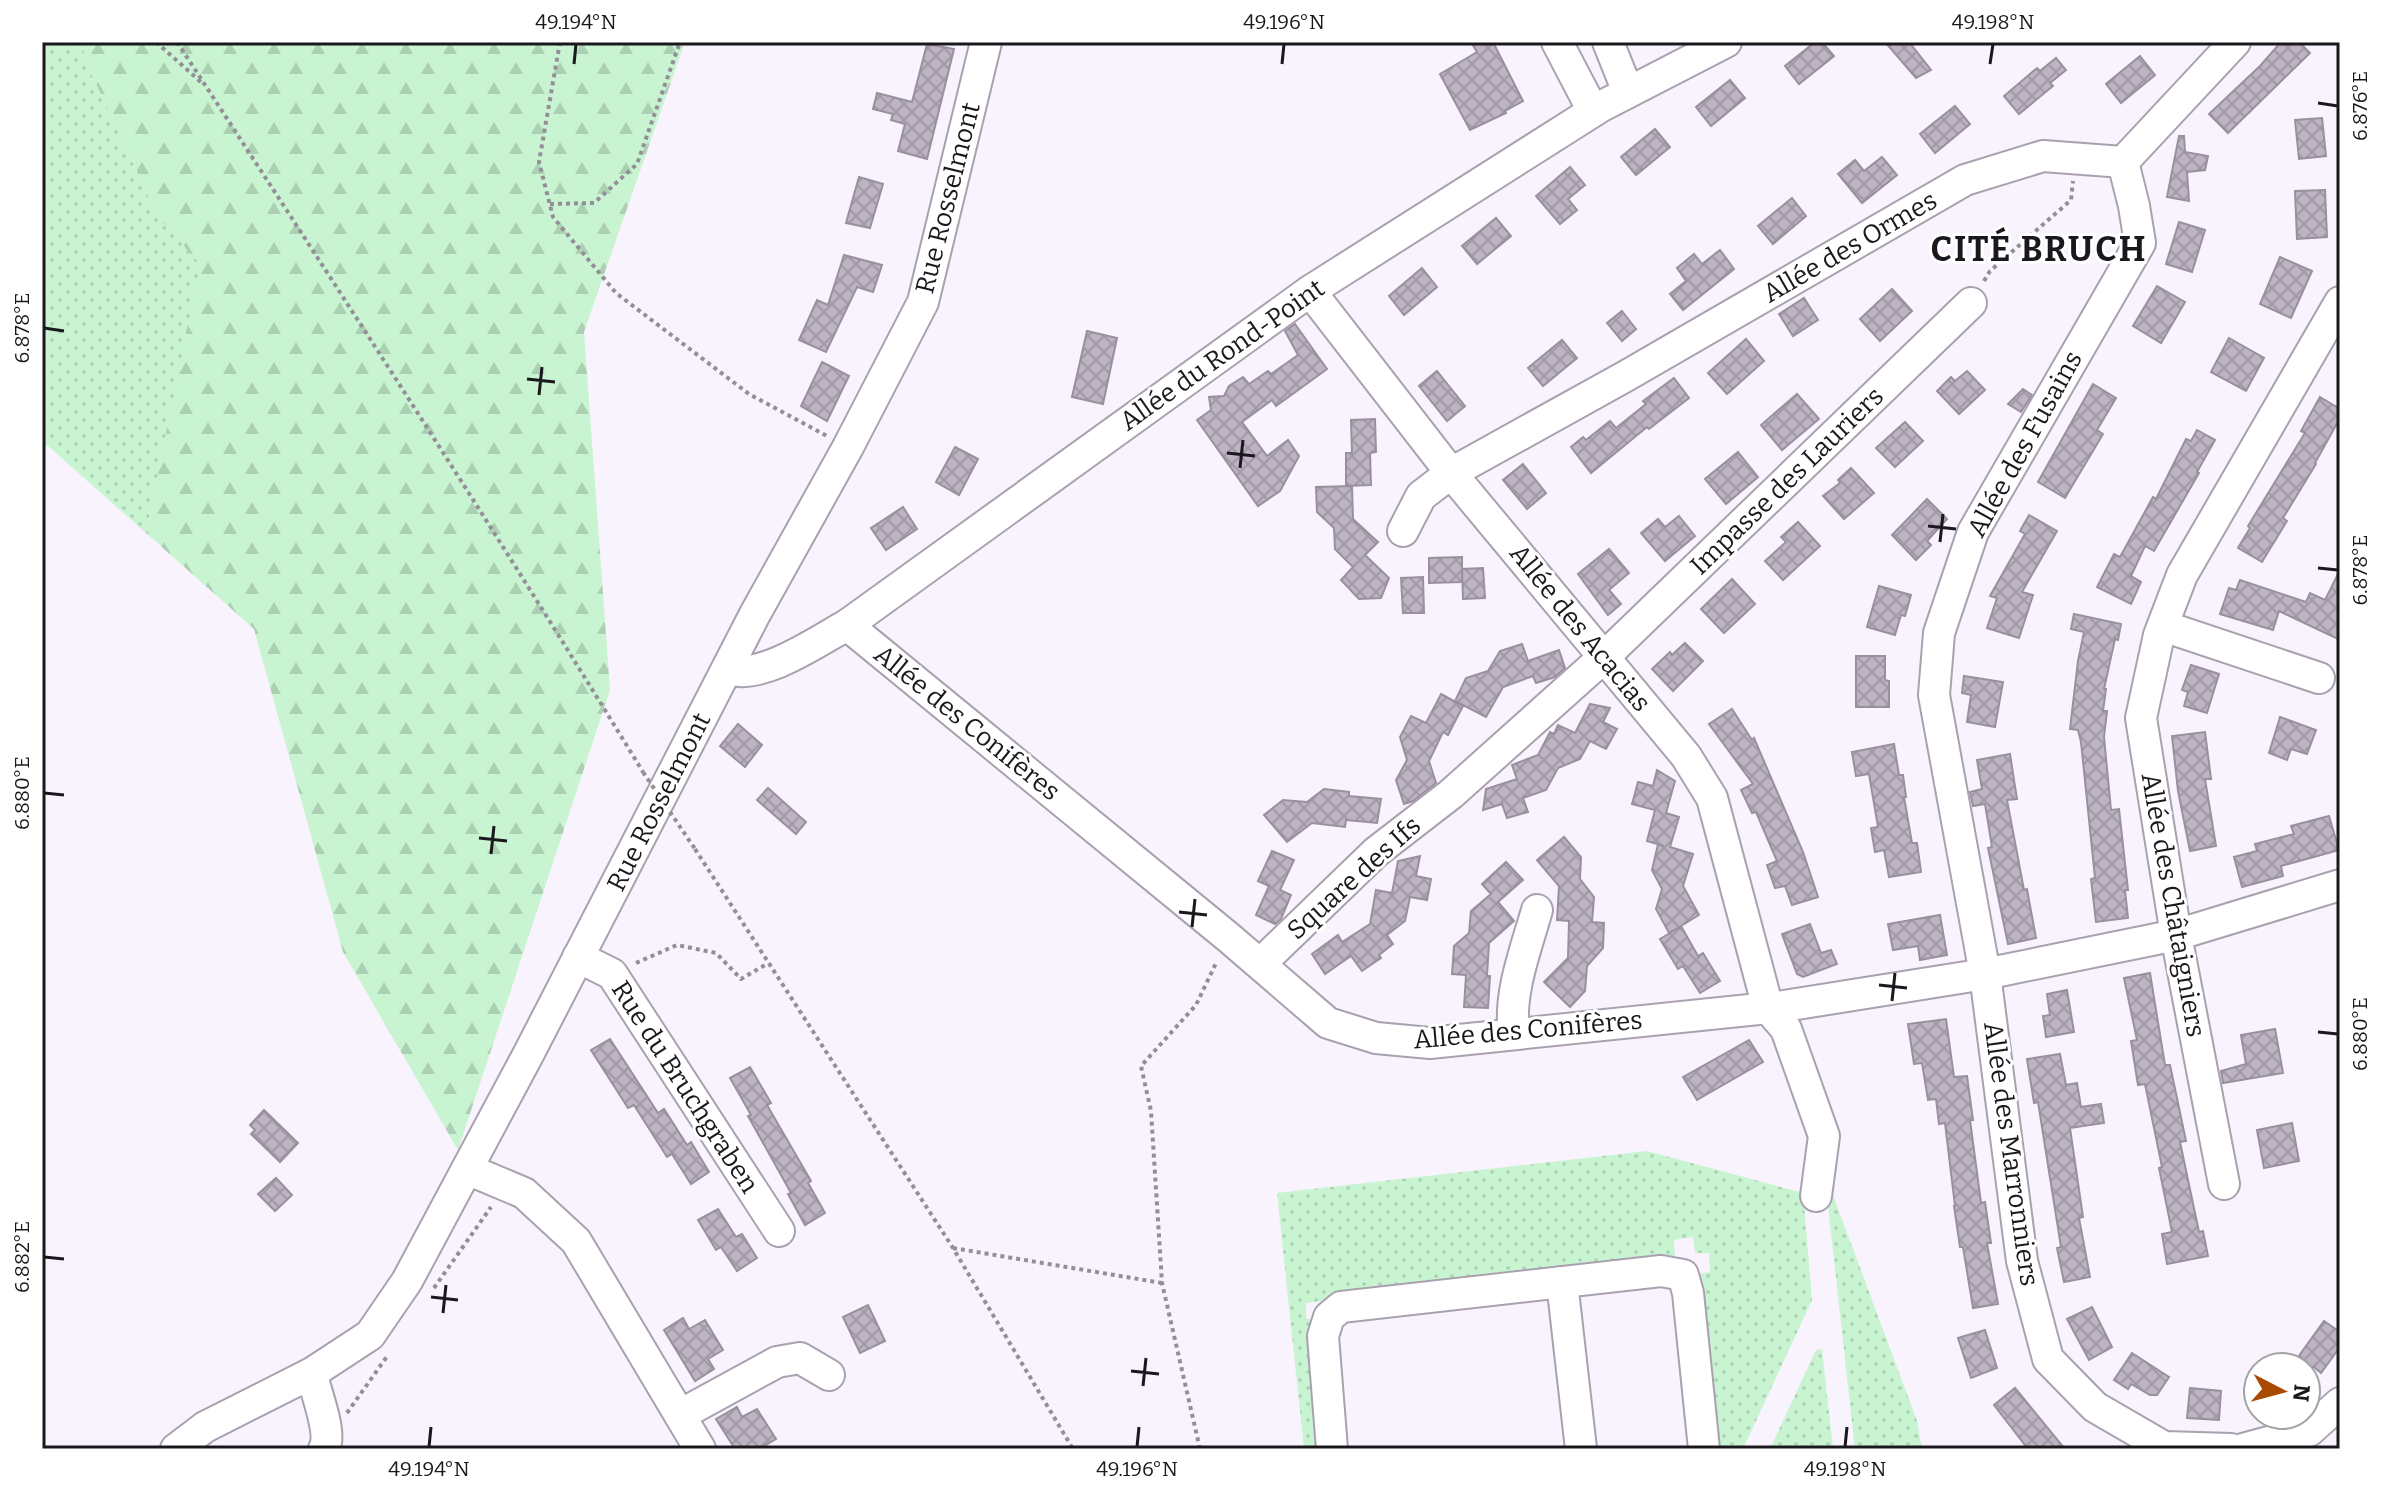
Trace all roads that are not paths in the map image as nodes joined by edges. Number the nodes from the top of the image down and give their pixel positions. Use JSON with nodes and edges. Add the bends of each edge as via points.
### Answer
{"nodes":[{"id":1,"x":986,"y":42,"type":"edge"},
{"id":2,"x":1557,"y":42,"type":"edge"},
{"id":3,"x":1608,"y":42,"type":"edge"},
{"id":4,"x":1726,"y":42,"type":"edge"},
{"id":5,"x":2235,"y":42,"type":"edge"},
{"id":6,"x":1628,"y":92,"type":"junction"},
{"id":7,"x":1593,"y":111,"type":"junction"},
{"id":8,"x":2123,"y":162,"type":"junction"},
{"id":9,"x":1310,"y":291,"type":"junction"},
{"id":10,"x":2340,"y":302,"type":"edge"},
{"id":11,"x":1971,"y":303,"type":"road end"},
{"id":12,"x":1451,"y":473,"type":"junction"},
{"id":13,"x":1403,"y":531,"type":"dead end"},
{"id":14,"x":847,"y":625,"type":"junction"},
{"id":15,"x":2163,"y":626,"type":"junction"},
{"id":16,"x":1603,"y":658,"type":"junction"},
{"id":17,"x":728,"y":669,"type":"junction"},
{"id":18,"x":2319,"y":678,"type":"dead end"},
{"id":19,"x":1451,"y":794,"type":"joint"},
{"id":20,"x":2340,"y":885,"type":"edge"},
{"id":21,"x":1537,"y":910,"type":"dead end"},
{"id":22,"x":2176,"y":935,"type":"junction"},
{"id":23,"x":578,"y":957,"type":"junction"},
{"id":24,"x":1260,"y":964,"type":"junction"},
{"id":25,"x":1985,"y":974,"type":"junction"},
{"id":26,"x":1768,"y":1008,"type":"junction"},
{"id":27,"x":1514,"y":1034,"type":"junction"},
{"id":28,"x":467,"y":1169,"type":"junction"},
{"id":29,"x":2224,"y":1184,"type":"dead end"},
{"id":30,"x":1816,"y":1196,"type":"dead end"},
{"id":31,"x":779,"y":1231,"type":"dead end"},
{"id":32,"x":1562,"y":1282,"type":"junction"},
{"id":33,"x":312,"y":1373,"type":"junction"},
{"id":34,"x":829,"y":1375,"type":"dead end"},
{"id":35,"x":2340,"y":1403,"type":"edge"},
{"id":36,"x":680,"y":1415,"type":"junction"},
{"id":37,"x":176,"y":1449,"type":"edge"},
{"id":38,"x":324,"y":1449,"type":"edge"},
{"id":39,"x":700,"y":1449,"type":"edge"},
{"id":40,"x":1332,"y":1449,"type":"edge"},
{"id":41,"x":1581,"y":1449,"type":"edge"},
{"id":42,"x":1704,"y":1449,"type":"edge"},
{"id":43,"x":2231,"y":1449,"type":"edge"},
{"id":44,"x":2243,"y":1449,"type":"edge"}],
"edges":[{"from":1,"to":17,"type":"street","name":"Rue Rosselmont","via":[[923,302]]},
{"from":2,"to":7,"type":"street"},
{"from":3,"to":6,"type":"street"},
{"from":4,"to":6,"type":"street","name":"Allée du Rond-Point"},
{"from":5,"to":8,"type":"street"},
{"from":6,"to":7,"type":"street","name":"Allée du Rond-Point"},
{"from":7,"to":9,"type":"street","name":"Allée du Rond-Point"},
{"from":8,"to":12,"type":"street","name":"Allée des Ormes","via":[[2043,156],[1965,180]]},
{"from":8,"to":25,"type":"street","name":"Allée des Fusains","via":[[2140,243],[1973,532],[1939,633],[1934,695]]},
{"from":9,"to":12,"type":"street","name":"Allée des Acacias"},
{"from":9,"to":14,"type":"street","name":"Allée du Rond-Point"},
{"from":10,"to":15,"type":"street","name":"Allée des Châtaigniers","via":[[2182,575]]},
{"from":11,"to":16,"type":"street","name":"Impasse des Lauriers"},
{"from":12,"to":13,"type":"street","name":"Allée des Ormes","via":[[1421,496]]},
{"from":12,"to":16,"type":"street","name":"Allée des Acacias"},
{"from":14,"to":17,"type":"street","name":"Allée du Rond-Point","via":[[779,663],[738,673]]},
{"from":14,"to":24,"type":"street","name":"Allée des Conifères"},
{"from":15,"to":18,"type":"street"},
{"from":15,"to":22,"type":"street","name":"Allée des Châtaigniers","via":[[2141,718]]},
{"from":16,"to":19,"type":"street","name":"Impasse des Lauriers"},
{"from":16,"to":26,"type":"street","name":"Allée des Acacias","via":[[1686,756],[1712,798]]},
{"from":17,"to":23,"type":"street","name":"Rue Rosselmont"},
{"from":19,"to":24,"type":"street","name":"Square des Ifs","via":[[1376,852]]},
{"from":20,"to":22,"type":"street","name":"Allée des Conifères"},
{"from":21,"to":27,"type":"street","via":[[1514,1002]]},
{"from":22,"to":25,"type":"street","name":"Allée des Conifères"},
{"from":22,"to":29,"type":"street","name":"Allée des Châtaigniers"},
{"from":23,"to":28,"type":"street","name":"Rue Rosselmont"},
{"from":23,"to":31,"type":"street","name":"Rue du Bruchgraben","via":[[612,974]]},
{"from":24,"to":27,"type":"street","name":"Allée des Conifères","via":[[1328,1023],[1376,1038],[1430,1043]]},
{"from":25,"to":26,"type":"street","name":"Allée des Conifères"},
{"from":25,"to":43,"type":"street","name":"Allée des Marronniers","via":[[2022,1261],[2048,1359],[2095,1407],[2164,1447]]},
{"from":26,"to":27,"type":"street","name":"Allée des Conifères"},
{"from":26,"to":30,"type":"street","name":"Allée des Acacias","via":[[1786,1029],[1824,1136]]},
{"from":28,"to":33,"type":"street","name":"Rue Rosselmont","via":[[407,1281],[370,1335]]},
{"from":28,"to":36,"type":"street","via":[[524,1193],[576,1241]]},
{"from":32,"to":40,"type":"street","via":[[1341,1307],[1329,1317],[1323,1336]]},
{"from":32,"to":41,"type":"street"},
{"from":32,"to":42,"type":"street","via":[[1661,1271],[1683,1275]]},
{"from":33,"to":37,"type":"street","name":"Rue Rosselmont","via":[[205,1427]]},
{"from":33,"to":38,"type":"street","via":[[326,1425]]},
{"from":34,"to":36,"type":"street","via":[[800,1358],[777,1362]]},
{"from":35,"to":44,"type":"street","via":[[2309,1431]]},
{"from":36,"to":39,"type":"street"}]}
